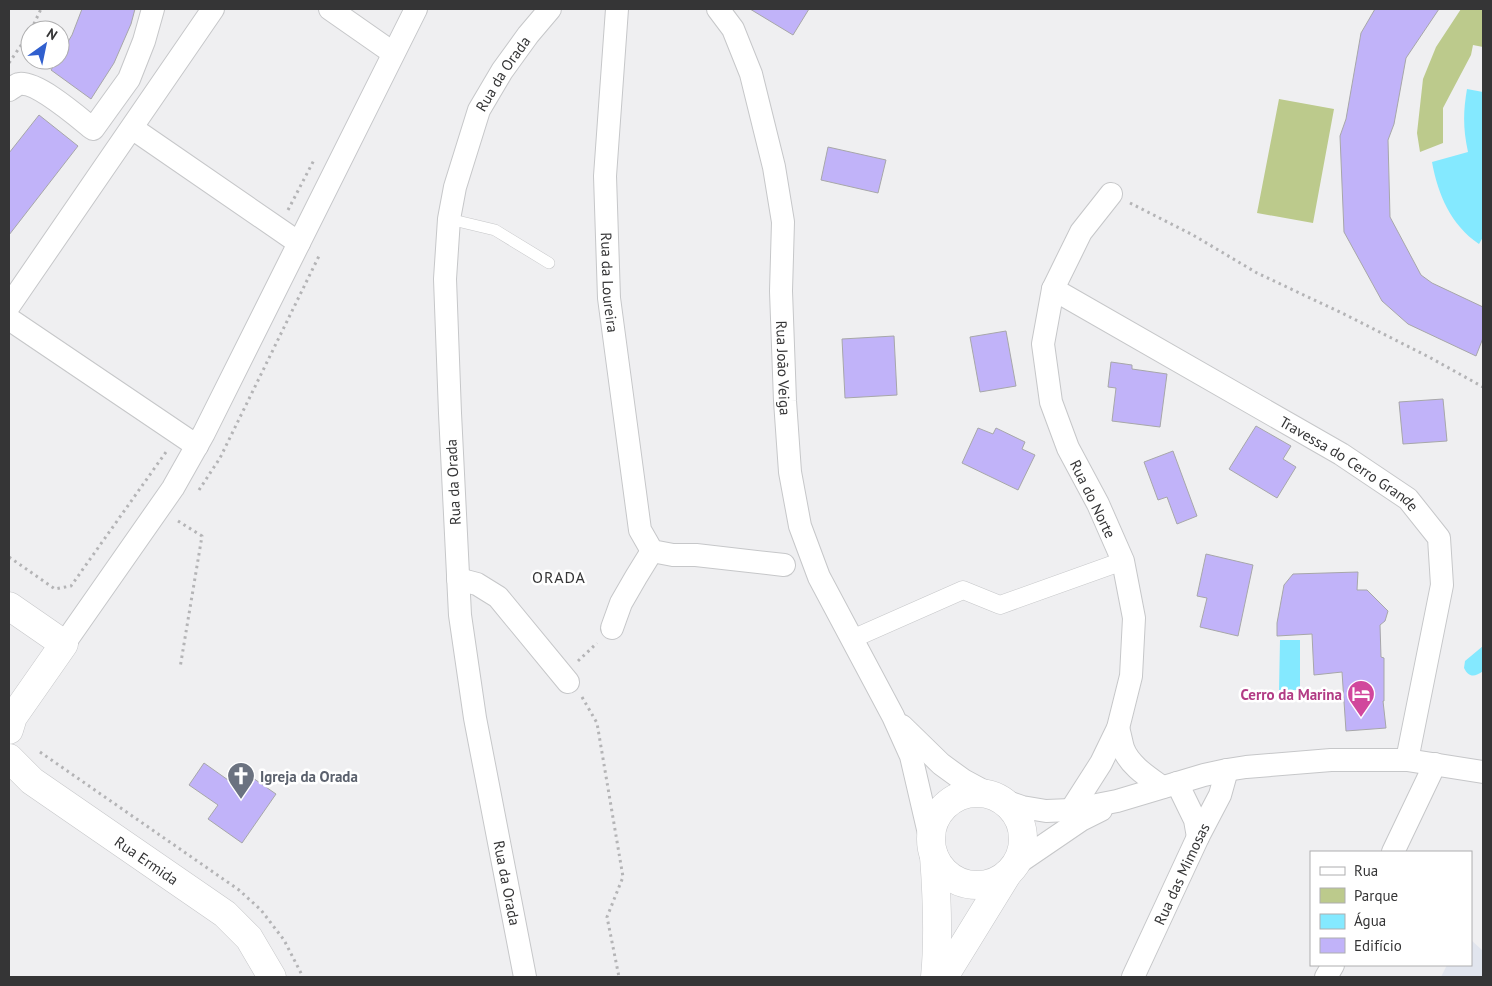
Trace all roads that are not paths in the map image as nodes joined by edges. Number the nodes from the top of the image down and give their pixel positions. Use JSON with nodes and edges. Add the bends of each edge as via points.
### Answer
{"nodes":[{"id":1,"x":153,"y":9,"type":"edge"},
{"id":2,"x":213,"y":9,"type":"edge"},
{"id":3,"x":330,"y":9,"type":"edge"},
{"id":4,"x":416,"y":9,"type":"edge"},
{"id":5,"x":550,"y":9,"type":"edge"},
{"id":6,"x":617,"y":9,"type":"edge"},
{"id":7,"x":718,"y":9,"type":"edge"},
{"id":8,"x":394,"y":53,"type":"junction"},
{"id":9,"x":9,"y":90,"type":"edge"},
{"id":10,"x":132,"y":128,"type":"junction"},
{"id":11,"x":1111,"y":194,"type":"road end"},
{"id":12,"x":449,"y":219,"type":"junction"},
{"id":13,"x":299,"y":243,"type":"junction"},
{"id":14,"x":549,"y":263,"type":"dead end"},
{"id":15,"x":1053,"y":289,"type":"junction"},
{"id":16,"x":9,"y":306,"type":"edge"},
{"id":17,"x":9,"y":319,"type":"edge"},
{"id":18,"x":197,"y":446,"type":"junction"},
{"id":19,"x":652,"y":551,"type":"junction"},
{"id":20,"x":1123,"y":561,"type":"junction"},
{"id":21,"x":784,"y":565,"type":"dead end"},
{"id":22,"x":458,"y":579,"type":"junction"},
{"id":23,"x":9,"y":606,"type":"edge"},
{"id":24,"x":612,"y":628,"type":"road end"},
{"id":25,"x":852,"y":639,"type":"junction"},
{"id":26,"x":64,"y":644,"type":"junction"},
{"id":27,"x":566,"y":678,"type":"road end"},
{"id":28,"x":893,"y":716,"type":"junction"},
{"id":29,"x":10,"y":720,"type":"edge"},
{"id":30,"x":1118,"y":728,"type":"junction"},
{"id":31,"x":9,"y":758,"type":"edge"},
{"id":32,"x":1407,"y":760,"type":"junction"},
{"id":33,"x":1435,"y":764,"type":"junction"},
{"id":34,"x":1227,"y":770,"type":"junction"},
{"id":35,"x":1483,"y":772,"type":"edge"},
{"id":36,"x":1170,"y":785,"type":"junction"},
{"id":37,"x":995,"y":797,"type":"junction"},
{"id":38,"x":1117,"y":802,"type":"junction"},
{"id":39,"x":1071,"y":810,"type":"junction"},
{"id":40,"x":1198,"y":837,"type":"junction"},
{"id":41,"x":933,"y":849,"type":"junction"},
{"id":42,"x":1393,"y":851,"type":"edge"},
{"id":43,"x":1012,"y":869,"type":"junction"},
{"id":44,"x":272,"y":977,"type":"edge"},
{"id":45,"x":525,"y":977,"type":"edge"},
{"id":46,"x":935,"y":977,"type":"edge"},
{"id":47,"x":944,"y":977,"type":"edge"},
{"id":48,"x":1133,"y":977,"type":"edge"}],
"edges":[{"from":1,"to":9,"type":"street","via":[[128,79],[93,129],[33,86],[19,84]]},
{"from":2,"to":10,"type":"street"},
{"from":3,"to":8,"type":"street"},
{"from":4,"to":8,"type":"street"},
{"from":5,"to":12,"type":"street","name":"Rua da Orada","via":[[502,71],[479,110],[455,187]]},
{"from":6,"to":19,"type":"street","name":"Rua da Loureira","via":[[605,176],[609,298],[640,530]]},
{"from":7,"to":25,"type":"street","name":"Rua João Veiga","via":[[734,30],[751,74],[774,167],[783,222],[781,291],[786,408],[790,472],[800,526],[819,577]]},
{"from":8,"to":13,"type":"street"},
{"from":10,"to":13,"type":"street"},
{"from":10,"to":16,"type":"street"},
{"from":11,"to":15,"type":"street","name":"Rua do Norte","via":[[1081,232]]},
{"from":12,"to":14,"type":"lane","via":[[495,230]]},
{"from":12,"to":22,"type":"street","name":"Rua da Orada","via":[[445,279]]},
{"from":13,"to":18,"type":"street"},
{"from":15,"to":20,"type":"street","name":"Rua do Norte","via":[[1043,344],[1051,402],[1068,448]]},
{"from":15,"to":32,"type":"street","name":"Travessa do Cerro Grande","via":[[1341,454],[1408,499],[1439,538],[1442,585]]},
{"from":17,"to":18,"type":"street"},
{"from":18,"to":26,"type":"street","via":[[173,488]]},
{"from":19,"to":21,"type":"street"},
{"from":19,"to":24,"type":"street","via":[[621,604]]},
{"from":20,"to":25,"type":"street","via":[[1000,605],[963,590]]},
{"from":20,"to":30,"type":"street","name":"Rua do Norte","via":[[1134,618],[1131,676]]},
{"from":22,"to":27,"type":"street","via":[[477,584],[498,598]]},
{"from":22,"to":45,"type":"street","name":"Rua da Orada","via":[[475,718]]},
{"from":23,"to":26,"type":"street"},
{"from":25,"to":28,"type":"street","name":"Rua João Veiga"},
{"from":26,"to":29,"type":"street"},
{"from":28,"to":37,"type":"street","via":[[941,764]]},
{"from":28,"to":41,"type":"street","via":[[911,756]]},
{"from":30,"to":36,"type":"street","via":[[1123,749],[1131,762],[1145,775]]},
{"from":30,"to":39,"type":"street","name":"Rua do Norte","via":[[1102,763]]},
{"from":31,"to":44,"type":"street","name":"Rua Ermida","via":[[32,781],[225,914],[249,938]]},
{"from":32,"to":33,"type":"street"},
{"from":32,"to":34,"type":"street","via":[[1331,760]]},
{"from":33,"to":35,"type":"street"},
{"from":33,"to":42,"type":"street"},
{"from":34,"to":36,"type":"street"},
{"from":34,"to":40,"type":"street","name":"Rua das Mimosas","via":[[1220,795]]},
{"from":36,"to":38,"type":"street"},
{"from":36,"to":40,"type":"street","via":[[1195,820]]},
{"from":37,"to":39,"type":"street","via":[[1022,808]]},
{"from":37,"to":41,"type":"street","via":[[964,794],[943,808],[932,830]]},
{"from":37,"to":43,"type":"street","via":[[1013,809],[1024,836],[1022,852]]},
{"from":38,"to":39,"type":"street"},
{"from":38,"to":43,"type":"street","via":[[1081,820]]},
{"from":40,"to":48,"type":"street","name":"Rua das Mimosas"},
{"from":41,"to":43,"type":"street","via":[[942,868],[967,884],[996,881]]},
{"from":41,"to":46,"type":"street","via":[[938,951]]},
{"from":43,"to":47,"type":"street"}]}
